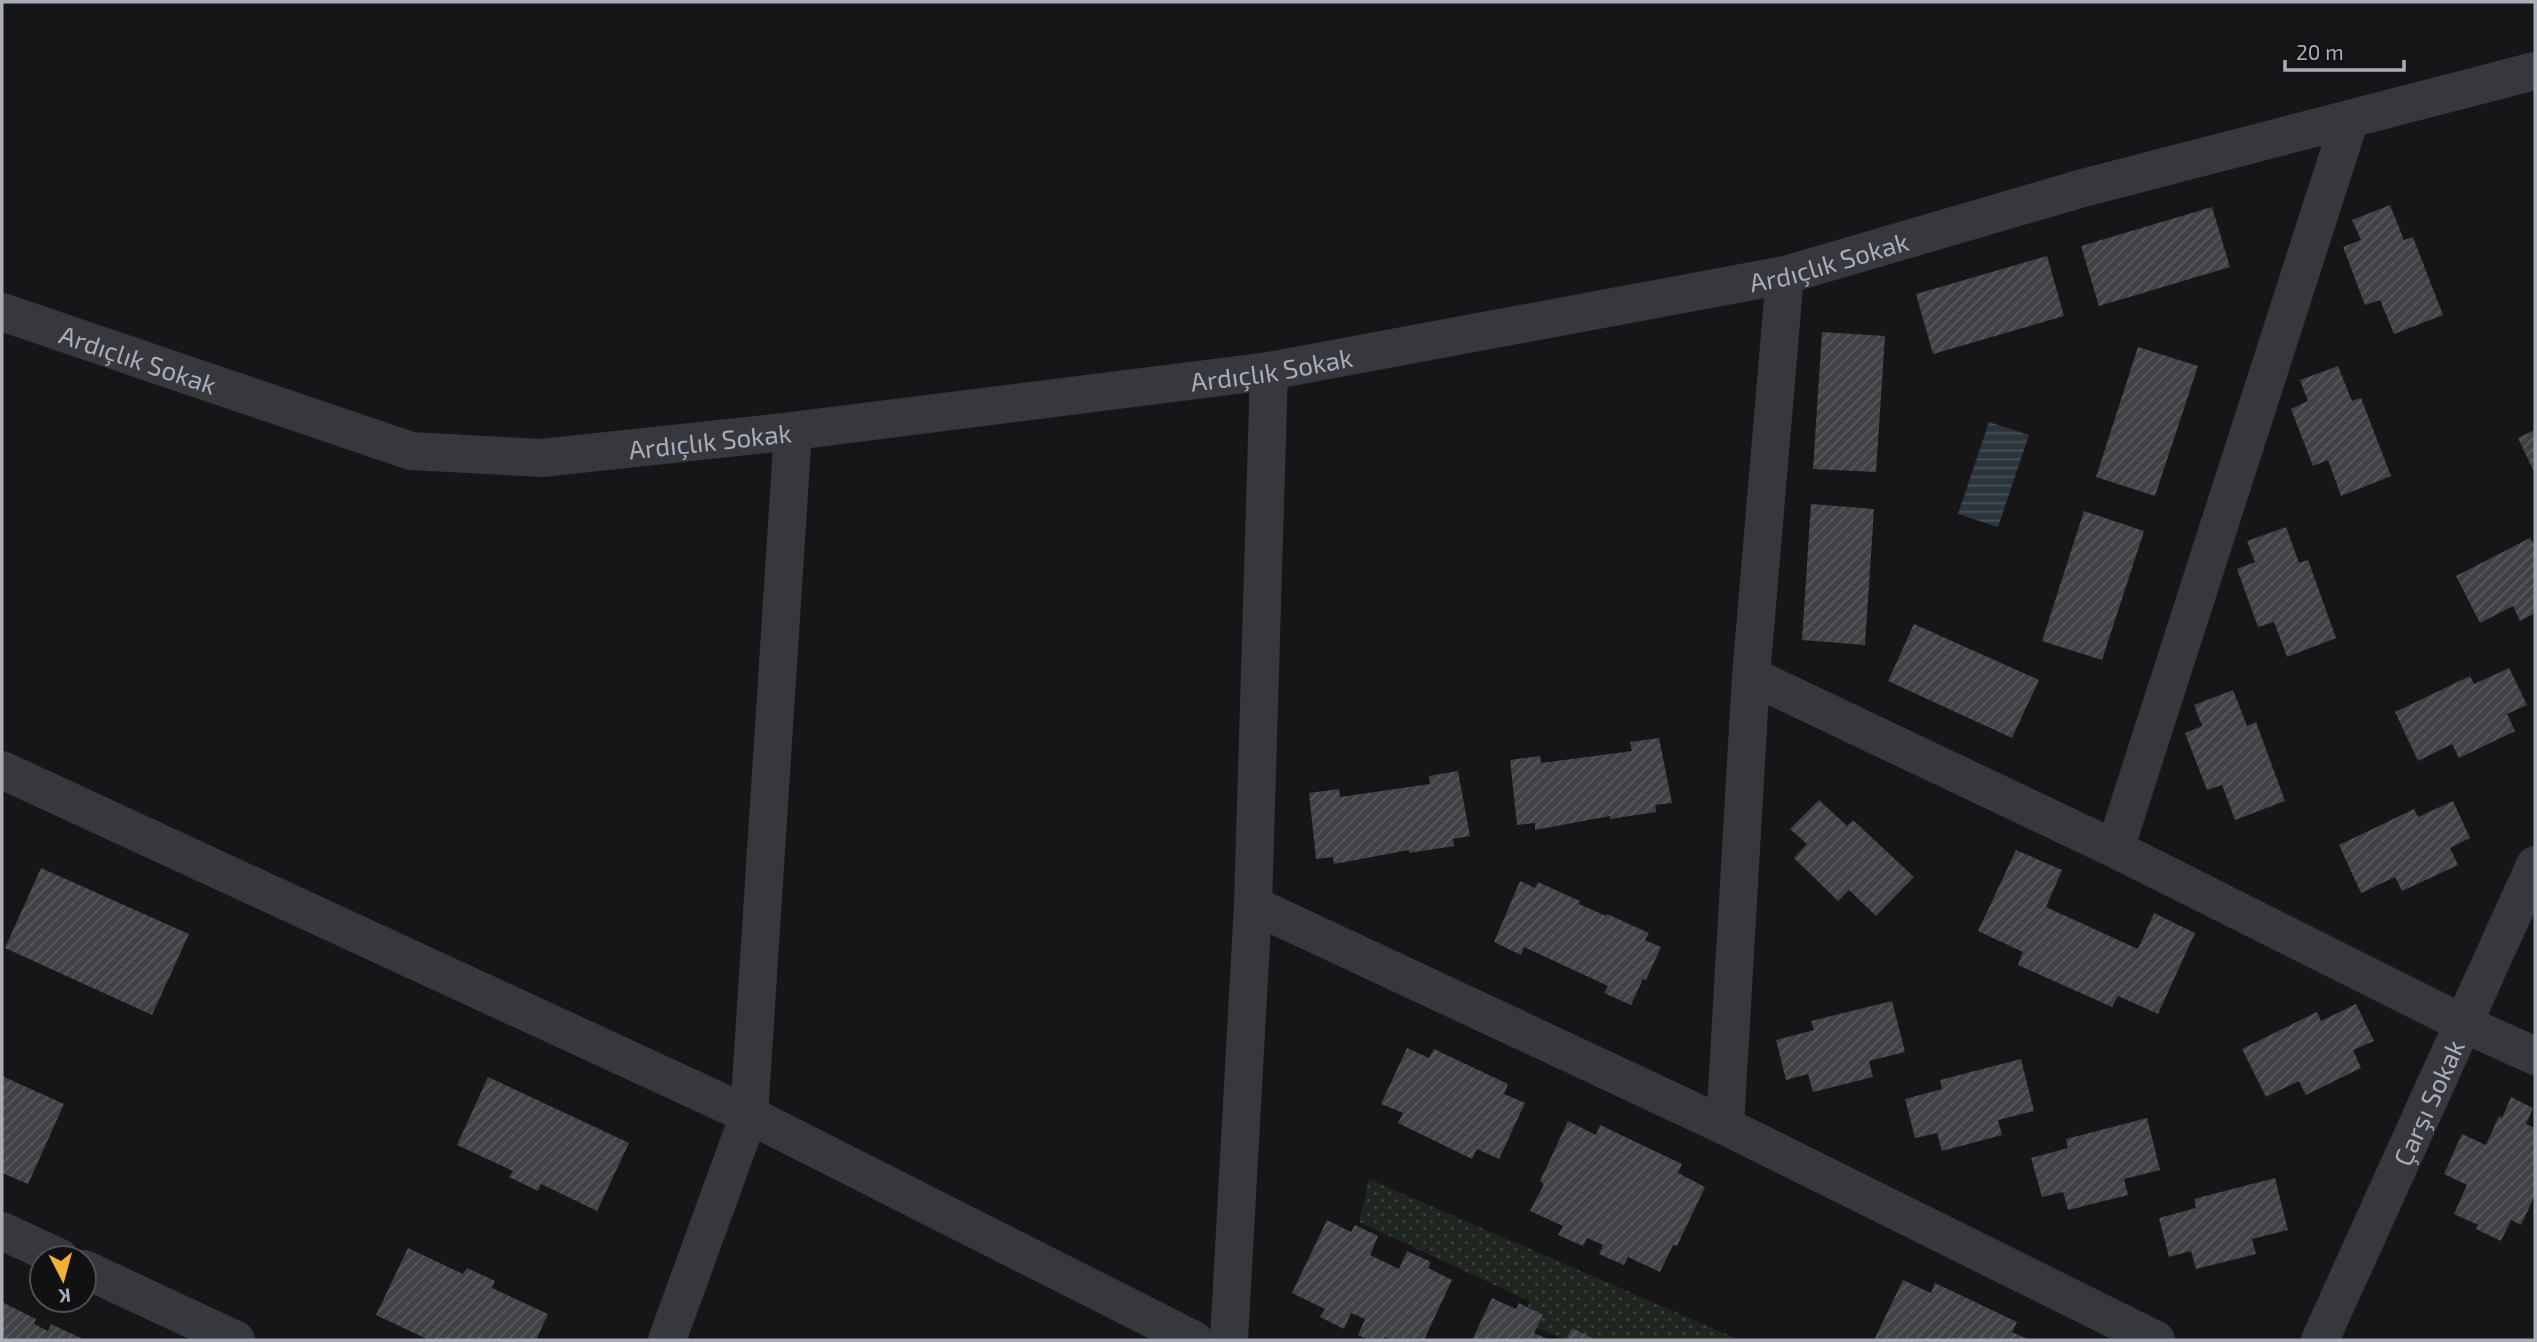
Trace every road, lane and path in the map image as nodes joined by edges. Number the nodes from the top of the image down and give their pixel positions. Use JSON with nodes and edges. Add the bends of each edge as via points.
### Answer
{"nodes":[{"id":1,"x":2535,"y":71,"type":"edge"},
{"id":2,"x":2350,"y":119,"type":"junction"},
{"id":3,"x":1785,"y":275,"type":"junction"},
{"id":4,"x":2,"y":312,"type":"edge"},
{"id":5,"x":1269,"y":371,"type":"junction"},
{"id":6,"x":793,"y":431,"type":"junction"},
{"id":7,"x":1751,"y":676,"type":"junction"},
{"id":8,"x":2,"y":771,"type":"edge"},
{"id":9,"x":2115,"y":849,"type":"junction"},
{"id":10,"x":2535,"y":864,"type":"edge"},
{"id":11,"x":1254,"y":905,"type":"junction"},
{"id":12,"x":2464,"y":1024,"type":"junction"},
{"id":13,"x":2535,"y":1056,"type":"edge"},
{"id":14,"x":749,"y":1115,"type":"junction"},
{"id":15,"x":1725,"y":1126,"type":"junction"},
{"id":16,"x":2,"y":1231,"type":"edge"},
{"id":17,"x":30,"y":1244,"type":"edge"},
{"id":18,"x":98,"y":1276,"type":"edge"},
{"id":19,"x":236,"y":1340,"type":"edge"},
{"id":20,"x":667,"y":1340,"type":"edge"},
{"id":21,"x":1194,"y":1340,"type":"edge"},
{"id":22,"x":1229,"y":1340,"type":"edge"},
{"id":23,"x":2156,"y":1340,"type":"edge"},
{"id":24,"x":2320,"y":1340,"type":"edge"}],
"edges":[{"from":1,"to":2,"type":"street","name":"Ardıçlık Sokak"},
{"from":2,"to":3,"type":"street","name":"Ardıçlık Sokak","via":[[2083,188]]},
{"from":2,"to":9,"type":"street"},
{"from":3,"to":5,"type":"street","name":"Ardıçlık Sokak"},
{"from":3,"to":7,"type":"street"},
{"from":4,"to":6,"type":"street","name":"Ardıçlık Sokak","via":[[411,451],[542,458]]},
{"from":5,"to":6,"type":"street","name":"Ardıçlık Sokak"},
{"from":5,"to":11,"type":"street"},
{"from":6,"to":14,"type":"street"},
{"from":7,"to":9,"type":"street"},
{"from":7,"to":15,"type":"street"},
{"from":8,"to":14,"type":"street"},
{"from":9,"to":12,"type":"street"},
{"from":10,"to":12,"type":"street","name":"Çarşı Sokak"},
{"from":11,"to":15,"type":"street"},
{"from":11,"to":22,"type":"street"},
{"from":12,"to":13,"type":"street"},
{"from":12,"to":24,"type":"street","name":"Çarşı Sokak"},
{"from":14,"to":20,"type":"street"},
{"from":14,"to":21,"type":"street"},
{"from":15,"to":23,"type":"street"},
{"from":16,"to":17,"type":"street"},
{"from":18,"to":19,"type":"street"}]}
